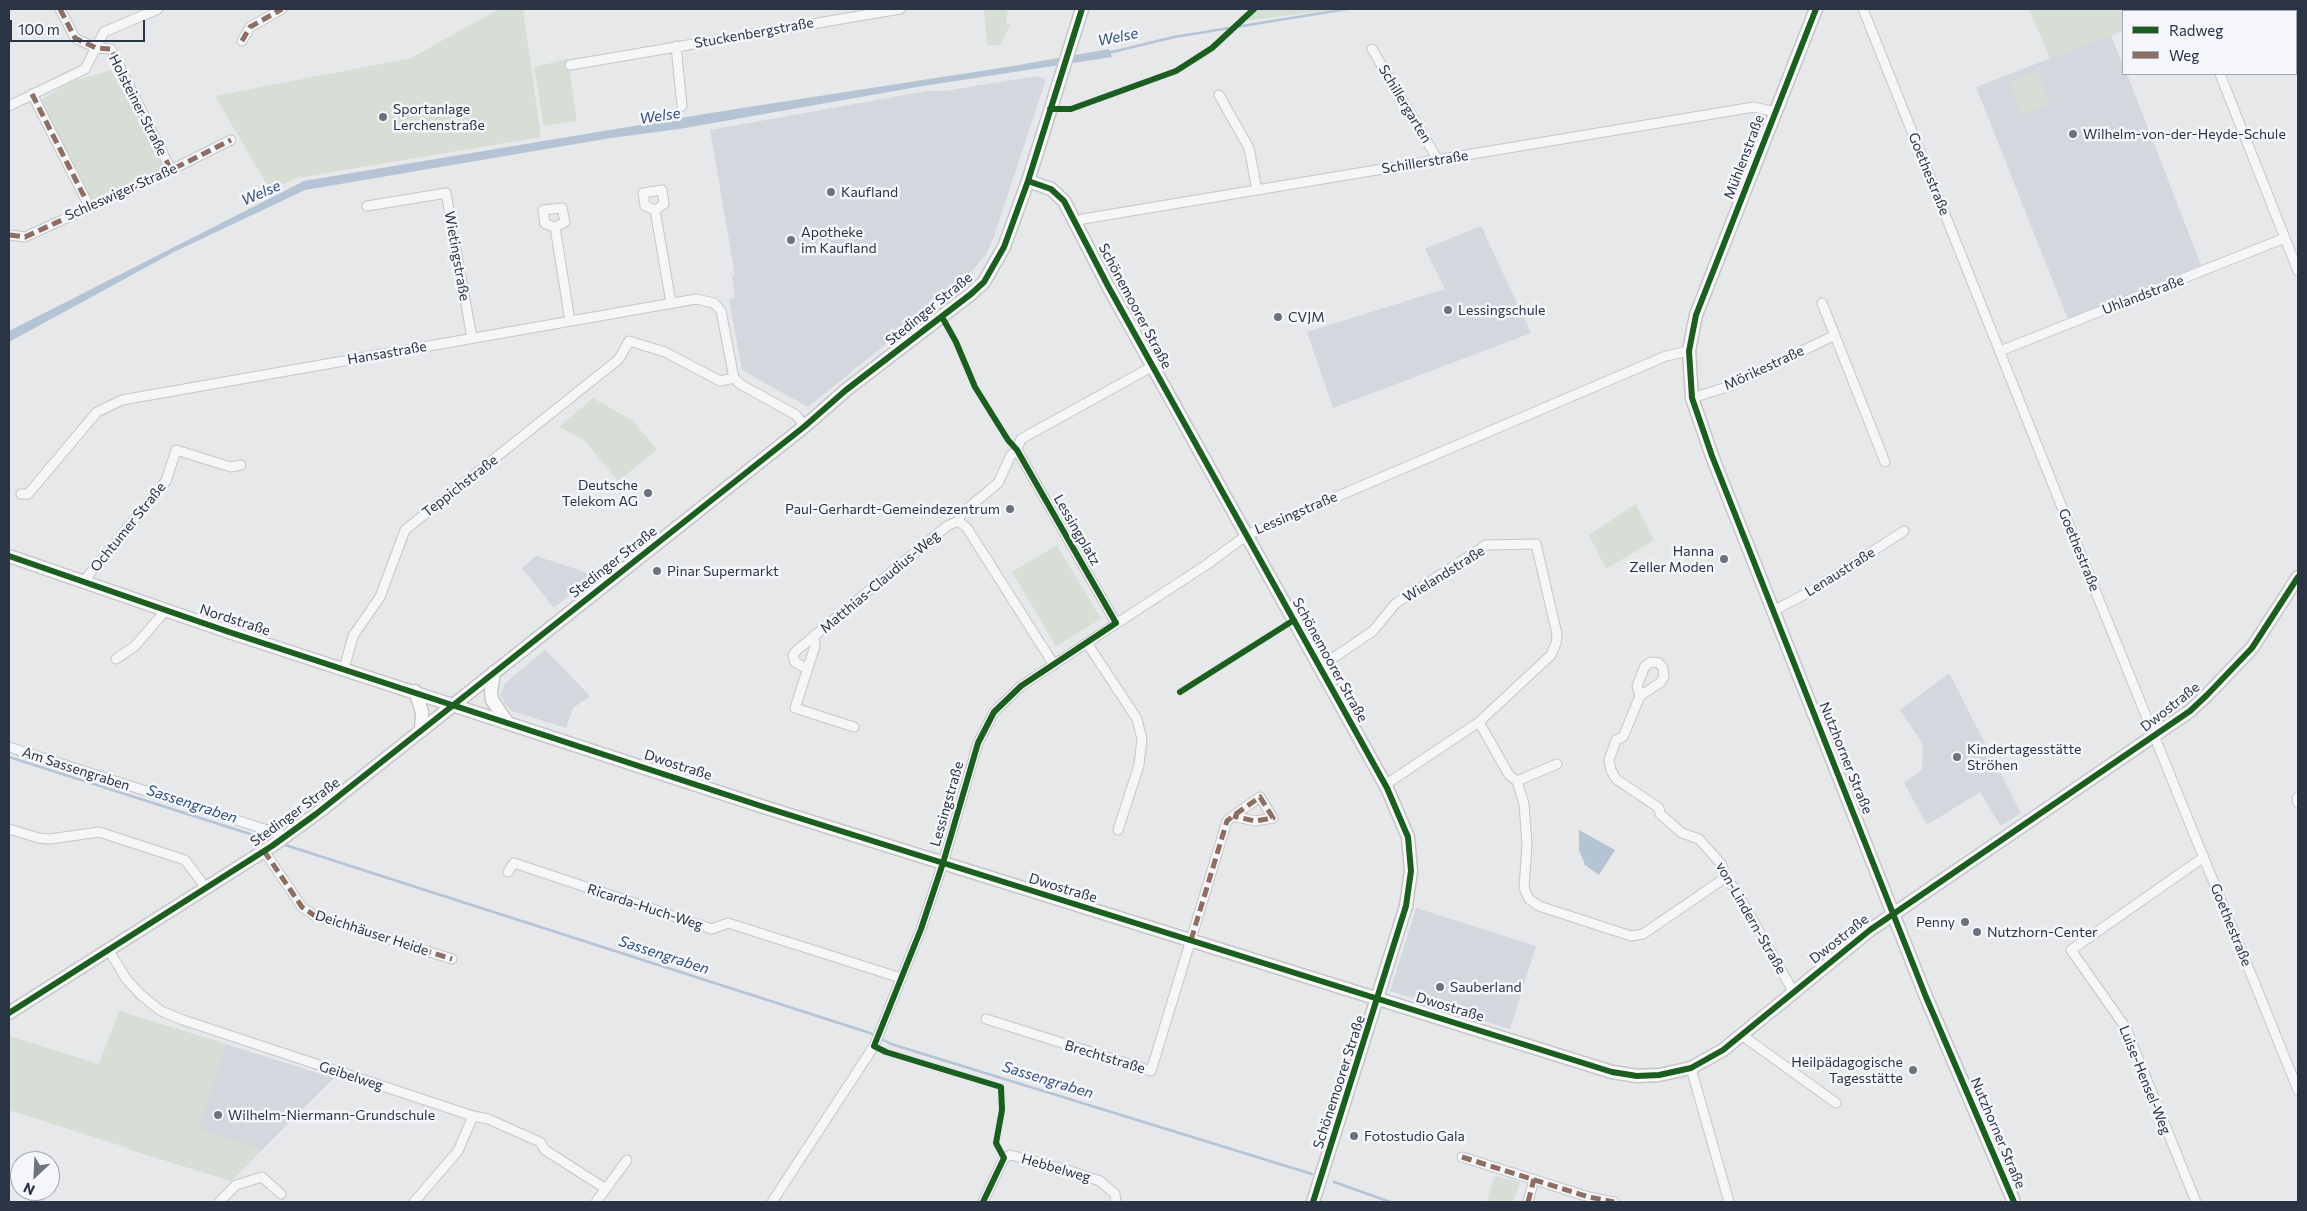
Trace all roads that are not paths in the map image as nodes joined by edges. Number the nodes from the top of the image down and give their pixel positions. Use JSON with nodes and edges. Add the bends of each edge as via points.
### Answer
{"nodes":[{"id":1,"x":60,"y":9,"type":"edge"},
{"id":2,"x":158,"y":9,"type":"edge"},
{"id":3,"x":282,"y":9,"type":"edge"},
{"id":4,"x":894,"y":9,"type":"edge"},
{"id":5,"x":1082,"y":9,"type":"edge"},
{"id":6,"x":1816,"y":9,"type":"edge"},
{"id":7,"x":1863,"y":9,"type":"edge"},
{"id":8,"x":242,"y":41,"type":"dead end"},
{"id":9,"x":676,"y":46,"type":"junction"},
{"id":10,"x":96,"y":48,"type":"junction"},
{"id":11,"x":1372,"y":49,"type":"dead end"},
{"id":12,"x":570,"y":65,"type":"dead end"},
{"id":13,"x":2220,"y":75,"type":"edge"},
{"id":14,"x":32,"y":94,"type":"junction"},
{"id":15,"x":1219,"y":95,"type":"dead end"},
{"id":16,"x":9,"y":106,"type":"edge"},
{"id":17,"x":682,"y":106,"type":"dead end"},
{"id":18,"x":1775,"y":112,"type":"junction"},
{"id":19,"x":231,"y":140,"type":"dead end"},
{"id":20,"x":1438,"y":160,"type":"junction"},
{"id":21,"x":171,"y":170,"type":"junction"},
{"id":22,"x":1028,"y":182,"type":"junction"},
{"id":23,"x":1257,"y":190,"type":"junction"},
{"id":24,"x":89,"y":206,"type":"junction"},
{"id":25,"x":367,"y":206,"type":"dead end"},
{"id":26,"x":655,"y":210,"type":"dead end"},
{"id":27,"x":1076,"y":223,"type":"junction"},
{"id":28,"x":555,"y":228,"type":"dead end"},
{"id":29,"x":10,"y":235,"type":"edge"},
{"id":30,"x":2285,"y":238,"type":"junction"},
{"id":31,"x":2298,"y":271,"type":"edge"},
{"id":32,"x":671,"y":303,"type":"junction"},
{"id":33,"x":1822,"y":303,"type":"dead end"},
{"id":34,"x":1696,"y":315,"type":"joint"},
{"id":35,"x":570,"y":321,"type":"junction"},
{"id":36,"x":1835,"y":335,"type":"junction"},
{"id":37,"x":472,"y":338,"type":"junction"},
{"id":38,"x":1689,"y":351,"type":"junction"},
{"id":39,"x":2000,"y":351,"type":"junction"},
{"id":40,"x":1153,"y":366,"type":"junction"},
{"id":41,"x":734,"y":378,"type":"junction"},
{"id":42,"x":1692,"y":398,"type":"junction"},
{"id":43,"x":805,"y":426,"type":"junction"},
{"id":44,"x":1017,"y":450,"type":"junction"},
{"id":45,"x":1884,"y":462,"type":"dead end"},
{"id":46,"x":241,"y":465,"type":"dead end"},
{"id":47,"x":21,"y":494,"type":"dead end"},
{"id":48,"x":958,"y":521,"type":"junction"},
{"id":49,"x":1904,"y":532,"type":"dead end"},
{"id":50,"x":1246,"y":535,"type":"junction"},
{"id":51,"x":9,"y":556,"type":"edge"},
{"id":52,"x":2298,"y":577,"type":"edge"},
{"id":53,"x":83,"y":582,"type":"junction"},
{"id":54,"x":166,"y":610,"type":"junction"},
{"id":55,"x":1775,"y":610,"type":"junction"},
{"id":56,"x":1116,"y":623,"type":"junction"},
{"id":57,"x":814,"y":637,"type":"junction"},
{"id":58,"x":1088,"y":643,"type":"junction"},
{"id":59,"x":116,"y":659,"type":"dead end"},
{"id":60,"x":1054,"y":665,"type":"junction"},
{"id":61,"x":1320,"y":667,"type":"junction"},
{"id":62,"x":344,"y":669,"type":"junction"},
{"id":63,"x":807,"y":669,"type":"junction"},
{"id":64,"x":494,"y":672,"type":"junction"},
{"id":65,"x":415,"y":691,"type":"junction"},
{"id":66,"x":1640,"y":696,"type":"dead end"},
{"id":67,"x":454,"y":704,"type":"junction"},
{"id":68,"x":507,"y":722,"type":"junction"},
{"id":69,"x":1479,"y":722,"type":"junction"},
{"id":70,"x":854,"y":727,"type":"dead end"},
{"id":71,"x":420,"y":731,"type":"junction"},
{"id":72,"x":2154,"y":736,"type":"junction"},
{"id":73,"x":9,"y":747,"type":"edge"},
{"id":74,"x":1556,"y":764,"type":"dead end"},
{"id":75,"x":1517,"y":781,"type":"junction"},
{"id":76,"x":1385,"y":785,"type":"junction"},
{"id":77,"x":2298,"y":797,"type":"edge"},
{"id":78,"x":2298,"y":804,"type":"edge"},
{"id":79,"x":1233,"y":816,"type":"dead end"},
{"id":80,"x":9,"y":829,"type":"edge"},
{"id":81,"x":1118,"y":830,"type":"dead end"},
{"id":82,"x":276,"y":843,"type":"junction"},
{"id":83,"x":2204,"y":857,"type":"junction"},
{"id":84,"x":943,"y":863,"type":"junction"},
{"id":85,"x":508,"y":872,"type":"dead end"},
{"id":86,"x":1725,"y":878,"type":"junction"},
{"id":87,"x":206,"y":888,"type":"junction"},
{"id":88,"x":1893,"y":913,"type":"junction"},
{"id":89,"x":1191,"y":940,"type":"junction"},
{"id":90,"x":108,"y":949,"type":"junction"},
{"id":91,"x":452,"y":959,"type":"dead end"},
{"id":92,"x":901,"y":978,"type":"junction"},
{"id":93,"x":1793,"y":991,"type":"junction"},
{"id":94,"x":1378,"y":999,"type":"junction"},
{"id":95,"x":9,"y":1013,"type":"edge"},
{"id":96,"x":986,"y":1019,"type":"dead end"},
{"id":97,"x":1743,"y":1036,"type":"junction"},
{"id":98,"x":1690,"y":1068,"type":"junction"},
{"id":99,"x":2298,"y":1090,"type":"edge"},
{"id":100,"x":1836,"y":1103,"type":"dead end"},
{"id":101,"x":473,"y":1116,"type":"junction"},
{"id":102,"x":1462,"y":1157,"type":"dead end"},
{"id":103,"x":627,"y":1160,"type":"dead end"},
{"id":104,"x":1534,"y":1180,"type":"junction"},
{"id":105,"x":606,"y":1188,"type":"junction"},
{"id":106,"x":281,"y":1194,"type":"dead end"},
{"id":107,"x":219,"y":1202,"type":"edge"},
{"id":108,"x":414,"y":1202,"type":"edge"},
{"id":109,"x":596,"y":1202,"type":"edge"},
{"id":110,"x":772,"y":1202,"type":"edge"},
{"id":111,"x":983,"y":1202,"type":"edge"},
{"id":112,"x":1116,"y":1202,"type":"edge"},
{"id":113,"x":1314,"y":1202,"type":"edge"},
{"id":114,"x":1528,"y":1202,"type":"edge"},
{"id":115,"x":1614,"y":1202,"type":"edge"},
{"id":116,"x":1729,"y":1202,"type":"edge"},
{"id":117,"x":2014,"y":1202,"type":"edge"},
{"id":118,"x":2196,"y":1202,"type":"edge"}],
"edges":[{"from":1,"to":10,"type":"street","name":"Holsteiner Straße","via":[[75,38]]},
{"from":2,"to":10,"type":"street","via":[[104,32]]},
{"from":3,"to":8,"type":"street","via":[[250,27]]},
{"from":4,"to":9,"type":"street","name":"Stuckenbergstraße"},
{"from":5,"to":22,"type":"street","name":"Stedinger Straße"},
{"from":6,"to":18,"type":"street","name":"Mühlenstraße"},
{"from":7,"to":39,"type":"street","name":"Goethestraße"},
{"from":9,"to":12,"type":"street","name":"Stuckenbergstraße"},
{"from":9,"to":17,"type":"street","name":"Stuckenbergstraße"},
{"from":10,"to":14,"type":"street","via":[[85,69]]},
{"from":10,"to":21,"type":"street","name":"Holsteiner Straße","via":[[111,49]]},
{"from":11,"to":20,"type":"street","name":"Schillergarten"},
{"from":13,"to":30,"type":"street"},
{"from":14,"to":16,"type":"street"},
{"from":14,"to":24,"type":"street"},
{"from":15,"to":23,"type":"street","via":[[1249,148]]},
{"from":18,"to":20,"type":"street","name":"Schillerstraße","via":[[1754,107]]},
{"from":18,"to":34,"type":"street","name":"Mühlenstraße"},
{"from":19,"to":21,"type":"street","name":"Schleswiger Straße"},
{"from":20,"to":23,"type":"street","name":"Schillerstraße"},
{"from":21,"to":24,"type":"street","name":"Schleswiger Straße"},
{"from":22,"to":27,"type":"street","name":"Schönemoorer Straße","via":[[1058,194]]},
{"from":22,"to":43,"type":"street","name":"Stedinger Straße","via":[[1004,247],[984,282]]},
{"from":23,"to":27,"type":"street","name":"Schillerstraße","via":[[1083,219]]},
{"from":24,"to":29,"type":"street","name":"Schleswiger Straße","via":[[25,237]]},
{"from":25,"to":37,"type":"street","name":"Wietingstraße","via":[[446,193]]},
{"from":26,"to":32,"type":"street"},
{"from":27,"to":40,"type":"street","name":"Schönemoorer Straße"},
{"from":28,"to":35,"type":"street"},
{"from":30,"to":31,"type":"street"},
{"from":30,"to":39,"type":"street","name":"Uhlandstraße"},
{"from":32,"to":35,"type":"street","name":"Hansastraße"},
{"from":32,"to":41,"type":"street","name":"Hansastraße","via":[[696,299],[714,303],[721,311]]},
{"from":33,"to":36,"type":"street"},
{"from":34,"to":38,"type":"street","name":"Nutzhorner Straße"},
{"from":35,"to":37,"type":"street","name":"Hansastraße"},
{"from":36,"to":42,"type":"street","name":"Mörikestraße","via":[[1730,386]]},
{"from":36,"to":45,"type":"street"},
{"from":37,"to":47,"type":"street","name":"Hansastraße","via":[[122,400],[97,412],[28,494]]},
{"from":38,"to":42,"type":"street","name":"Nutzhorner Straße"},
{"from":38,"to":50,"type":"street","name":"Lessingstraße","via":[[1666,356]]},
{"from":39,"to":72,"type":"street","name":"Goethestraße"},
{"from":40,"to":44,"type":"street","name":"Matthias-Claudius-Weg","via":[[1021,439]]},
{"from":40,"to":50,"type":"street","name":"Schönemoorer Straße"},
{"from":41,"to":43,"type":"street","via":[[796,415]]},
{"from":41,"to":62,"type":"street","name":"Teppichstraße","via":[[720,381],[665,352],[629,341],[619,359],[405,530],[380,597],[353,636]]},
{"from":42,"to":55,"type":"street","name":"Nutzhorner Straße"},
{"from":43,"to":64,"type":"street","name":"Stedinger Straße"},
{"from":44,"to":48,"type":"street","name":"Matthias-Claudius-Weg","via":[[1011,455],[998,483],[962,513]]},
{"from":44,"to":56,"type":"street","name":"Lessingplatz"},
{"from":46,"to":53,"type":"street","name":"Ochtumer Straße","via":[[231,467],[176,450],[166,481]]},
{"from":48,"to":57,"type":"street","name":"Matthias-Claudius-Weg","via":[[947,526]]},
{"from":48,"to":60,"type":"street","via":[[967,528]]},
{"from":49,"to":55,"type":"street","name":"Lenaustraße"},
{"from":50,"to":56,"type":"street","name":"Lessingstraße"},
{"from":50,"to":61,"type":"street","name":"Schönemoorer Straße"},
{"from":51,"to":53,"type":"street","name":"Nordstraße"},
{"from":52,"to":72,"type":"street","name":"Dwostraße","via":[[2252,648],[2190,711]]},
{"from":53,"to":54,"type":"street","name":"Nordstraße"},
{"from":54,"to":59,"type":"street","via":[[135,646]]},
{"from":54,"to":62,"type":"street","name":"Nordstraße"},
{"from":55,"to":88,"type":"street","name":"Nutzhorner Straße"},
{"from":56,"to":58,"type":"street","name":"Lessingstraße"},
{"from":57,"to":63,"type":"street","name":"Matthias-Claudius-Weg","via":[[815,646]]},
{"from":57,"to":63,"type":"street","name":"Matthias-Claudius-Weg","via":[[793,655],[795,662]]},
{"from":58,"to":60,"type":"street","name":"Lessingstraße"},
{"from":58,"to":81,"type":"street","via":[[1137,719],[1142,739],[1139,765]]},
{"from":60,"to":84,"type":"street","name":"Lessingstraße","via":[[1021,686],[994,712],[978,743]]},
{"from":61,"to":69,"type":"street","name":"Wielandstraße","via":[[1373,632],[1395,604],[1486,545],[1536,544],[1557,634],[1556,643],[1543,664]]},
{"from":61,"to":76,"type":"street","name":"Schönemoorer Straße"},
{"from":62,"to":65,"type":"street","name":"Nordstraße"},
{"from":63,"to":70,"type":"street","name":"Matthias-Claudius-Weg","via":[[795,708]]},
{"from":64,"to":67,"type":"street","name":"Stedinger Straße"},
{"from":64,"to":68,"type":"street","via":[[492,700]]},
{"from":65,"to":67,"type":"street","name":"Nordstraße"},
{"from":65,"to":71,"type":"street","via":[[422,712]]},
{"from":66,"to":86,"type":"street","name":"von-Lindern-Straße","via":[[1624,737],[1616,740],[1608,760],[1610,770],[1616,779],[1659,808],[1660,814],[1682,833],[1699,839],[1722,865]]},
{"from":67,"to":68,"type":"street","name":"Dwostraße"},
{"from":67,"to":71,"type":"street","name":"Stedinger Straße"},
{"from":68,"to":84,"type":"street","name":"Dwostraße"},
{"from":69,"to":75,"type":"street","via":[[1509,775]]},
{"from":69,"to":76,"type":"street","name":"Wielandstraße"},
{"from":71,"to":82,"type":"street","name":"Stedinger Straße"},
{"from":72,"to":83,"type":"street","name":"Goethestraße"},
{"from":72,"to":88,"type":"street","name":"Dwostraße"},
{"from":73,"to":82,"type":"street","name":"Am Sassengraben"},
{"from":74,"to":75,"type":"street"},
{"from":75,"to":86,"type":"street","via":[[1524,804],[1527,845],[1524,888],[1529,899],[1539,906],[1631,936],[1643,934]]},
{"from":76,"to":94,"type":"street","name":"Schönemoorer Straße","via":[[1408,837],[1411,871],[1406,906]]},
{"from":77,"to":78,"type":"street"},
{"from":79,"to":89,"type":"street","via":[[1227,821]]},
{"from":80,"to":87,"type":"street","via":[[50,839],[100,832],[185,860]]},
{"from":82,"to":87,"type":"street","name":"Stedinger Straße"},
{"from":82,"to":91,"type":"street","name":"Deichhäuser Heide","via":[[302,907],[315,916]]},
{"from":83,"to":99,"type":"street","name":"Goethestraße"},
{"from":83,"to":118,"type":"street","name":"Luise-Hensel-Weg","via":[[2071,950],[2126,1028]]},
{"from":84,"to":89,"type":"street","name":"Dwostraße"},
{"from":84,"to":92,"type":"street","name":"Lessingstraße"},
{"from":85,"to":92,"type":"street","name":"Ricarda-Huch-Weg","via":[[514,864],[712,929],[728,923]]},
{"from":86,"to":93,"type":"street","name":"von-Lindern-Straße","via":[[1735,889]]},
{"from":87,"to":90,"type":"street","name":"Stedinger Straße"},
{"from":88,"to":93,"type":"street","name":"Dwostraße"},
{"from":88,"to":117,"type":"street","name":"Nutzhorner Straße"},
{"from":89,"to":94,"type":"street","name":"Dwostraße"},
{"from":89,"to":96,"type":"street","name":"Brechtstraße","via":[[1151,1071]]},
{"from":90,"to":95,"type":"street","name":"Stedinger Straße"},
{"from":90,"to":101,"type":"street","name":"Geibelweg","via":[[127,980],[161,1011]]},
{"from":92,"to":110,"type":"street","name":"Lessingstraße","via":[[874,1046]]},
{"from":93,"to":97,"type":"street","name":"Dwostraße"},
{"from":94,"to":98,"type":"street","name":"Dwostraße","via":[[1612,1072],[1659,1075]]},
{"from":94,"to":113,"type":"street","name":"Schönemoorer Straße"},
{"from":97,"to":98,"type":"street","name":"Dwostraße"},
{"from":97,"to":100,"type":"street"},
{"from":98,"to":116,"type":"street"},
{"from":101,"to":105,"type":"street","name":"Geibelweg","via":[[488,1119],[540,1142],[545,1150]]},
{"from":101,"to":108,"type":"street","via":[[458,1151]]},
{"from":102,"to":104,"type":"street"},
{"from":103,"to":105,"type":"street"},
{"from":104,"to":114,"type":"street"},
{"from":104,"to":115,"type":"street"},
{"from":105,"to":109,"type":"street"},
{"from":106,"to":107,"type":"street","via":[[262,1177],[236,1186]]},
{"from":111,"to":112,"type":"street","name":"Hebbelweg","via":[[1004,1158],[1010,1155],[1100,1181],[1116,1194]]}]}
